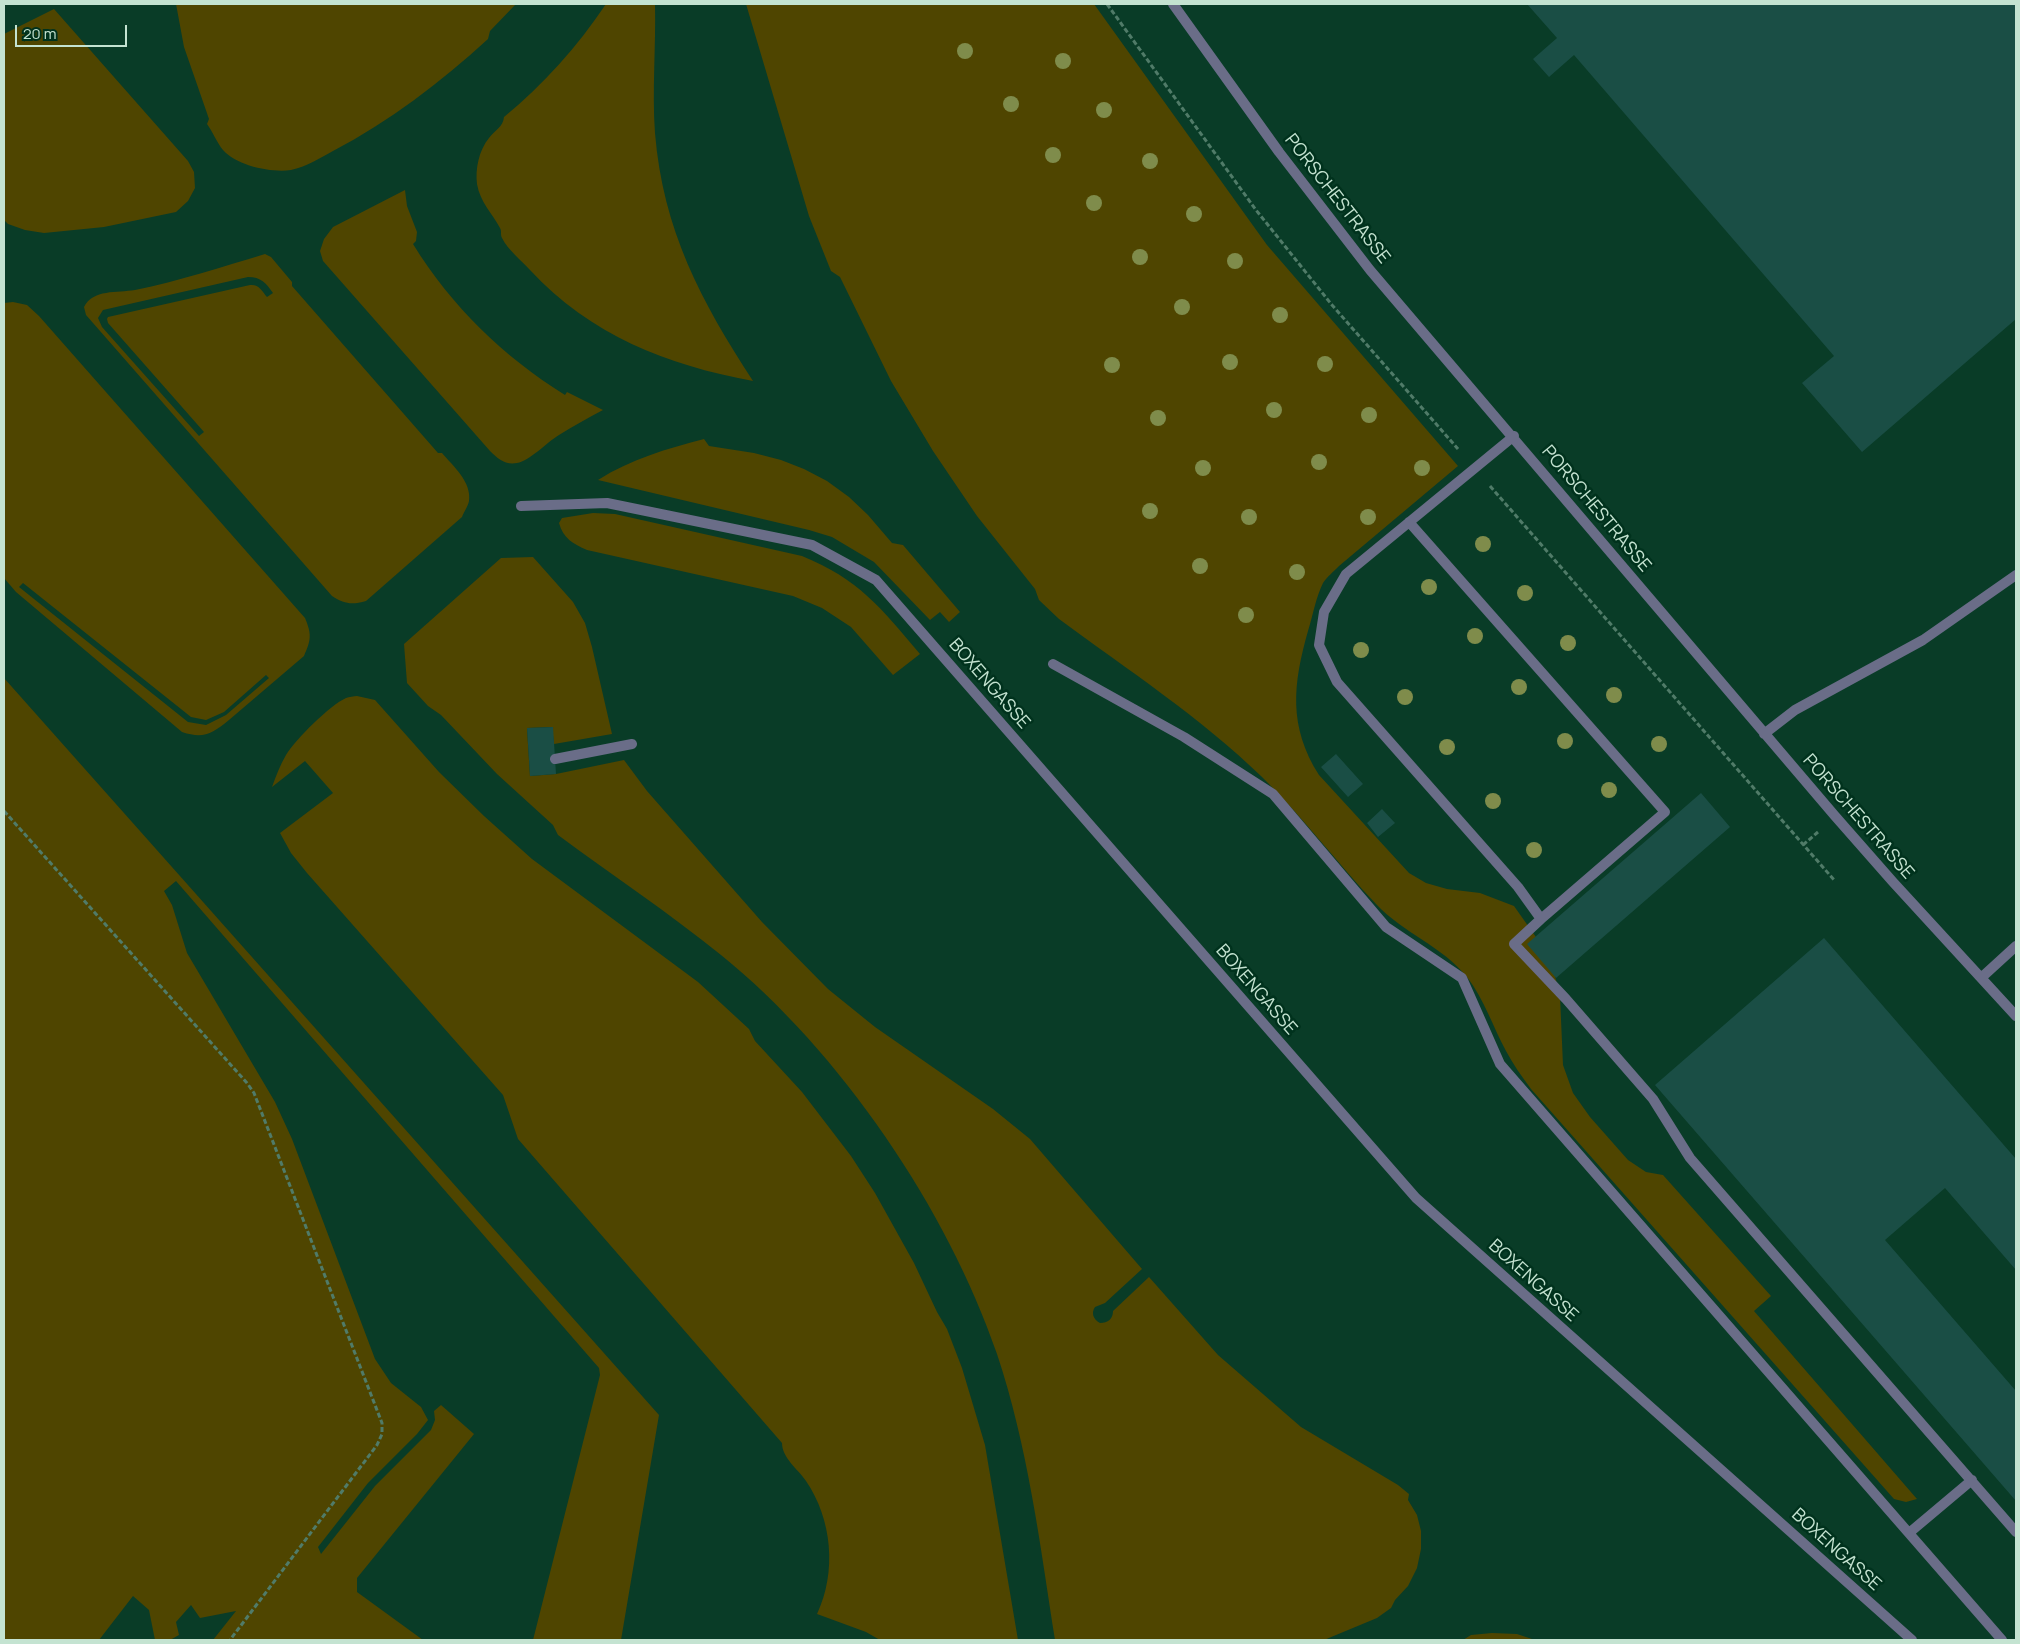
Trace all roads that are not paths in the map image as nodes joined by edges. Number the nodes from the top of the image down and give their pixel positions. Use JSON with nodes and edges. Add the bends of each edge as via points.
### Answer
{"nodes":[{"id":1,"x":1173,"y":4,"type":"edge"},
{"id":2,"x":1514,"y":436,"type":"junction"},
{"id":3,"x":521,"y":506,"type":"dead end"},
{"id":4,"x":1409,"y":522,"type":"junction"},
{"id":5,"x":2016,"y":575,"type":"edge"},
{"id":6,"x":1053,"y":664,"type":"dead end"},
{"id":7,"x":1764,"y":734,"type":"junction"},
{"id":8,"x":632,"y":744,"type":"dead end"},
{"id":9,"x":555,"y":759,"type":"dead end"},
{"id":10,"x":1541,"y":919,"type":"junction"},
{"id":11,"x":2016,"y":946,"type":"edge"},
{"id":12,"x":1981,"y":978,"type":"junction"},
{"id":13,"x":2016,"y":1016,"type":"edge"},
{"id":14,"x":1972,"y":1480,"type":"junction"},
{"id":15,"x":2016,"y":1532,"type":"edge"},
{"id":16,"x":1909,"y":1533,"type":"junction"},
{"id":17,"x":1912,"y":1640,"type":"edge"},
{"id":18,"x":2002,"y":1640,"type":"edge"}],
"edges":[{"from":1,"to":2,"type":"lane","name":"PORSCHESTRASSE","via":[[1279,152],[1370,270]]},
{"from":2,"to":4,"type":"lane"},
{"from":2,"to":7,"type":"lane","name":"PORSCHESTRASSE"},
{"from":3,"to":17,"type":"lane","name":"BOXENGASSE","via":[[607,503],[812,545],[876,580],[1416,1198]]},
{"from":4,"to":10,"type":"lane","via":[[1346,574],[1324,612],[1319,645],[1337,682],[1518,887]]},
{"from":4,"to":10,"type":"lane","via":[[1665,812]]},
{"from":5,"to":7,"type":"lane","via":[[1923,640],[1796,710]]},
{"from":6,"to":16,"type":"lane","via":[[1184,737],[1273,794],[1386,927],[1462,978],[1500,1064]]},
{"from":7,"to":12,"type":"lane","name":"PORSCHESTRASSE","via":[[1892,882]]},
{"from":8,"to":9,"type":"lane"},
{"from":10,"to":14,"type":"lane","via":[[1514,944],[1653,1100],[1690,1158]]},
{"from":11,"to":12,"type":"lane"},
{"from":12,"to":13,"type":"lane","name":"PORSCHESTRASSE"},
{"from":14,"to":15,"type":"lane"},
{"from":14,"to":16,"type":"lane"},
{"from":16,"to":18,"type":"lane"}]}
